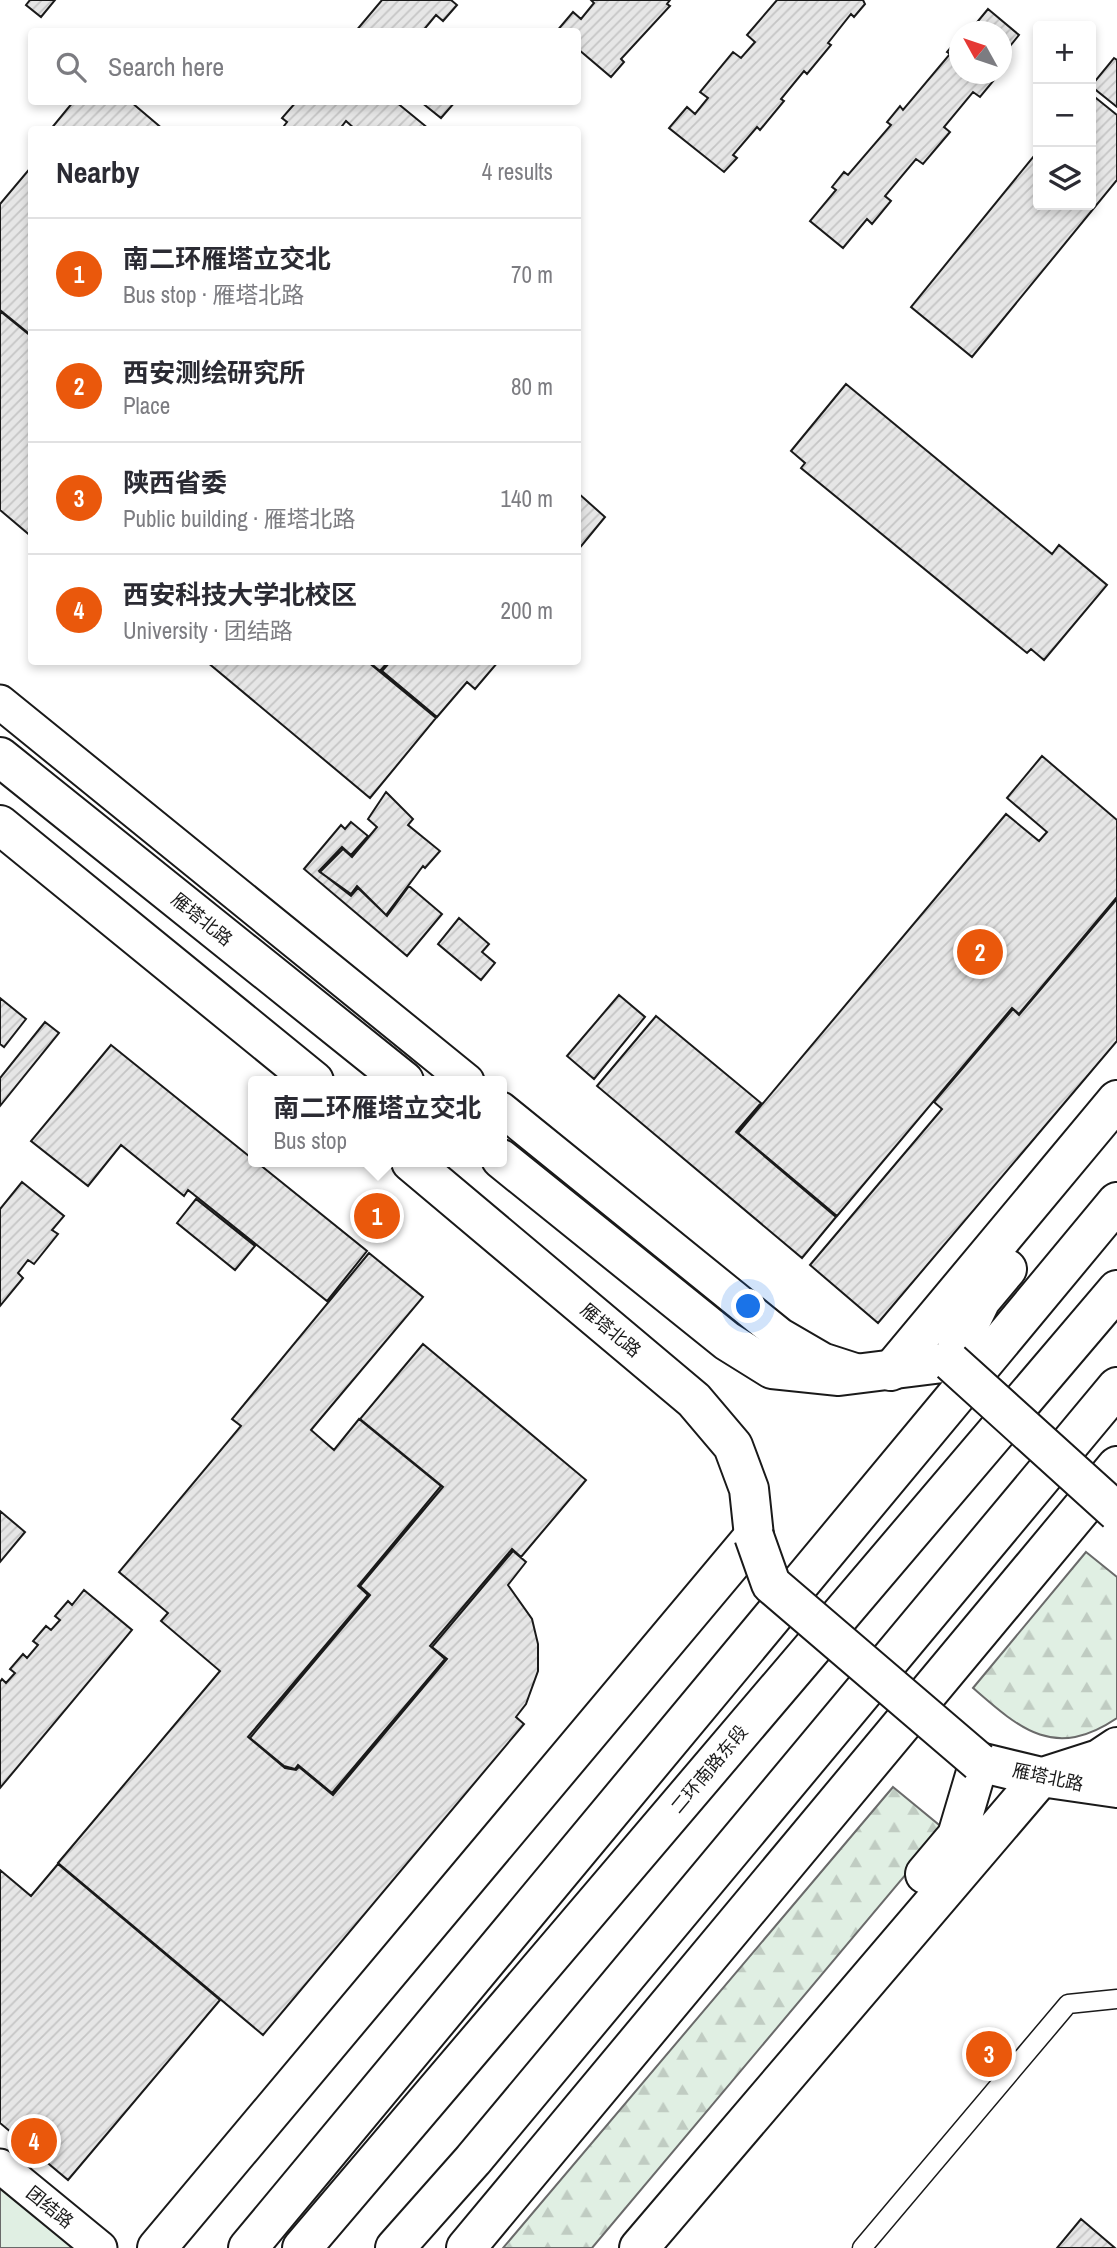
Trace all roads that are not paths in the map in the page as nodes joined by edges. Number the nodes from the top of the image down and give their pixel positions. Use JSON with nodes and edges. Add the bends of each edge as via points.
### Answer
{"nodes":[{"id":1,"x":0,"y":702,"type":"edge"},
{"id":2,"x":0,"y":757,"type":"edge"},
{"id":3,"x":0,"y":825,"type":"edge"},
{"id":4,"x":308,"y":1076,"type":"edge"},
{"id":5,"x":398,"y":1076,"type":"edge"},
{"id":6,"x":461,"y":1076,"type":"edge"},
{"id":7,"x":1117,"y":1100,"type":"edge"},
{"id":8,"x":507,"y":1114,"type":"edge"},
{"id":9,"x":1117,"y":1136,"type":"edge"},
{"id":10,"x":507,"y":1164,"type":"edge"},
{"id":11,"x":417,"y":1167,"type":"edge"},
{"id":12,"x":1117,"y":1202,"type":"edge"},
{"id":13,"x":1117,"y":1290,"type":"edge"},
{"id":14,"x":951,"y":1362,"type":"junction"},
{"id":15,"x":878,"y":1372,"type":"junction"},
{"id":16,"x":1117,"y":1387,"type":"edge"},
{"id":17,"x":1117,"y":1466,"type":"edge"},
{"id":18,"x":1117,"y":1512,"type":"edge"},
{"id":19,"x":754,"y":1535,"type":"junction"},
{"id":20,"x":1117,"y":1747,"type":"edge"},
{"id":21,"x":979,"y":1762,"type":"junction"},
{"id":22,"x":1041,"y":1777,"type":"junction"},
{"id":23,"x":1109,"y":1795,"type":"edge"},
{"id":24,"x":1117,"y":1998,"type":"edge"},
{"id":25,"x":0,"y":2166,"type":"edge"},
{"id":26,"x":100,"y":2248,"type":"edge"},
{"id":27,"x":157,"y":2248,"type":"edge"},
{"id":28,"x":248,"y":2248,"type":"edge"},
{"id":29,"x":302,"y":2248,"type":"edge"},
{"id":30,"x":395,"y":2248,"type":"edge"},
{"id":31,"x":466,"y":2248,"type":"edge"},
{"id":32,"x":611,"y":2248,"type":"edge"},
{"id":33,"x":639,"y":2248,"type":"edge"},
{"id":34,"x":862,"y":2248,"type":"edge"}],
"edges":[{"from":1,"to":6,"type":"street"},
{"from":2,"to":5,"type":"main road","name":"雁塔北路"},
{"from":3,"to":4,"type":"main road"},
{"from":7,"to":15,"type":"main road"},
{"from":8,"to":15,"type":"street","via":[[780,1335],[824,1360]]},
{"from":9,"to":14,"type":"main road","via":[[981,1300]]},
{"from":10,"to":15,"type":"main road","via":[[727,1340],[772,1369],[839,1376]]},
{"from":11,"to":19,"type":"main road","name":"雁塔北路","via":[[694,1400],[733,1446],[749,1489]]},
{"from":12,"to":28,"type":"main road"},
{"from":13,"to":29,"type":"main road","name":"二环南路东段"},
{"from":14,"to":15,"type":"main road"},
{"from":14,"to":18,"type":"main road","bridge":true},
{"from":16,"to":30,"type":"main road"},
{"from":17,"to":31,"type":"main road"},
{"from":19,"to":21,"type":"main road","name":"雁塔北路","bridge":true,"via":[[771,1584]]},
{"from":19,"to":27,"type":"main road"},
{"from":20,"to":22,"type":"main road","via":[[1099,1759]]},
{"from":21,"to":22,"type":"main road","name":"雁塔北路"},
{"from":21,"to":32,"type":"main road","via":[[957,1836]]},
{"from":22,"to":23,"type":"main road","name":"雁塔北路"},
{"from":22,"to":33,"type":"main road"},
{"from":24,"to":34,"type":"lane","via":[[1068,2004]]},
{"from":25,"to":26,"type":"street","name":"团结路"}]}
